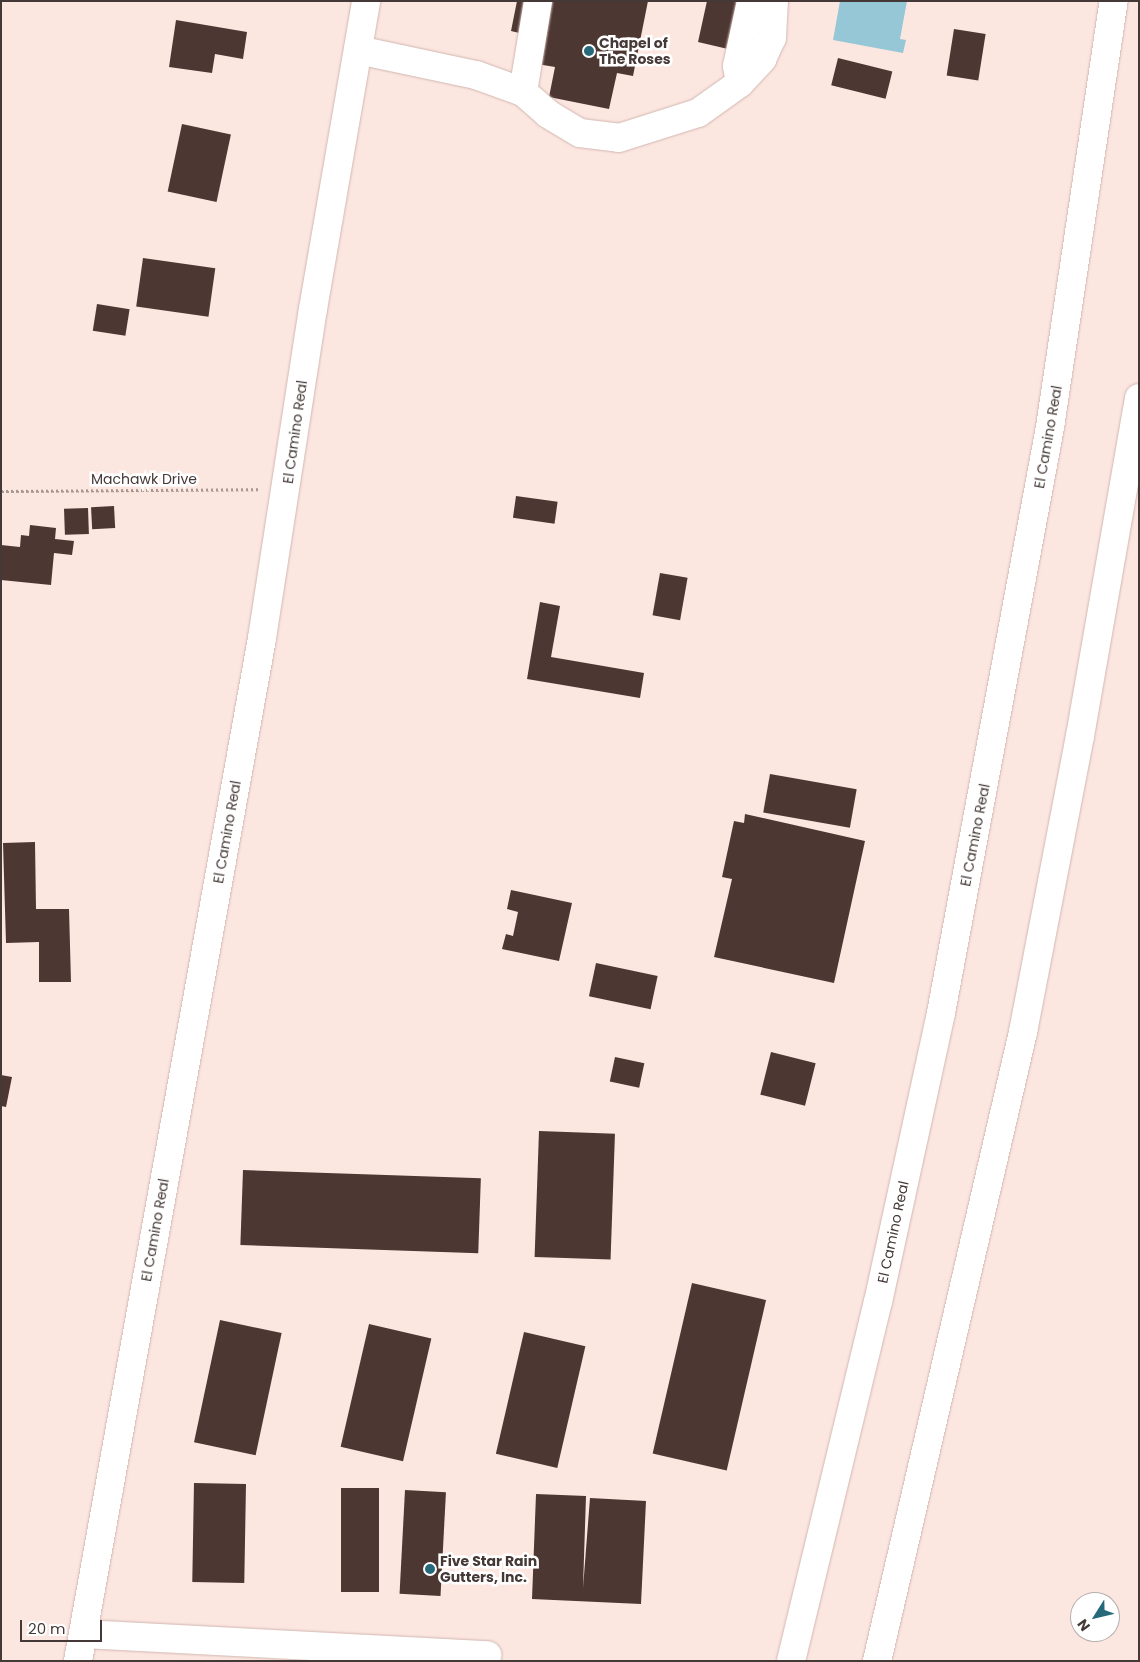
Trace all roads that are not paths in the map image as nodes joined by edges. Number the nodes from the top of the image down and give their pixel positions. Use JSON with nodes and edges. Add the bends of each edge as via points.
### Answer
{"nodes":[{"id":1,"x":366,"y":1,"type":"edge"},
{"id":2,"x":538,"y":1,"type":"edge"},
{"id":3,"x":751,"y":1,"type":"edge"},
{"id":4,"x":774,"y":1,"type":"edge"},
{"id":5,"x":1114,"y":1,"type":"edge"},
{"id":6,"x":358,"y":50,"type":"junction"},
{"id":7,"x":740,"y":83,"type":"junction"},
{"id":8,"x":523,"y":92,"type":"junction"},
{"id":9,"x":1139,"y":398,"type":"edge"},
{"id":10,"x":83,"y":1634,"type":"junction"},
{"id":11,"x":487,"y":1655,"type":"dead end"},
{"id":12,"x":78,"y":1661,"type":"edge"},
{"id":13,"x":791,"y":1661,"type":"edge"},
{"id":14,"x":877,"y":1661,"type":"edge"}],
"edges":[{"from":1,"to":6,"type":"main road","name":"El Camino Real"},
{"from":2,"to":8,"type":"main road"},
{"from":3,"to":7,"type":"main road","via":[[737,66]]},
{"from":4,"to":7,"type":"main road","via":[[772,38],[762,60]]},
{"from":5,"to":13,"type":"main road","name":"El Camino Real","via":[[1050,428],[945,994],[878,1302]]},
{"from":6,"to":8,"type":"main road","via":[[476,75]]},
{"from":6,"to":10,"type":"main road","name":"El Camino Real","via":[[286,489]]},
{"from":7,"to":8,"type":"main road","via":[[698,113],[619,138],[580,133],[548,114]]},
{"from":9,"to":14,"type":"main road","via":[[1080,736],[1023,1032]]},
{"from":10,"to":11,"type":"main road"},
{"from":10,"to":12,"type":"main road","name":"El Camino Real"}]}
